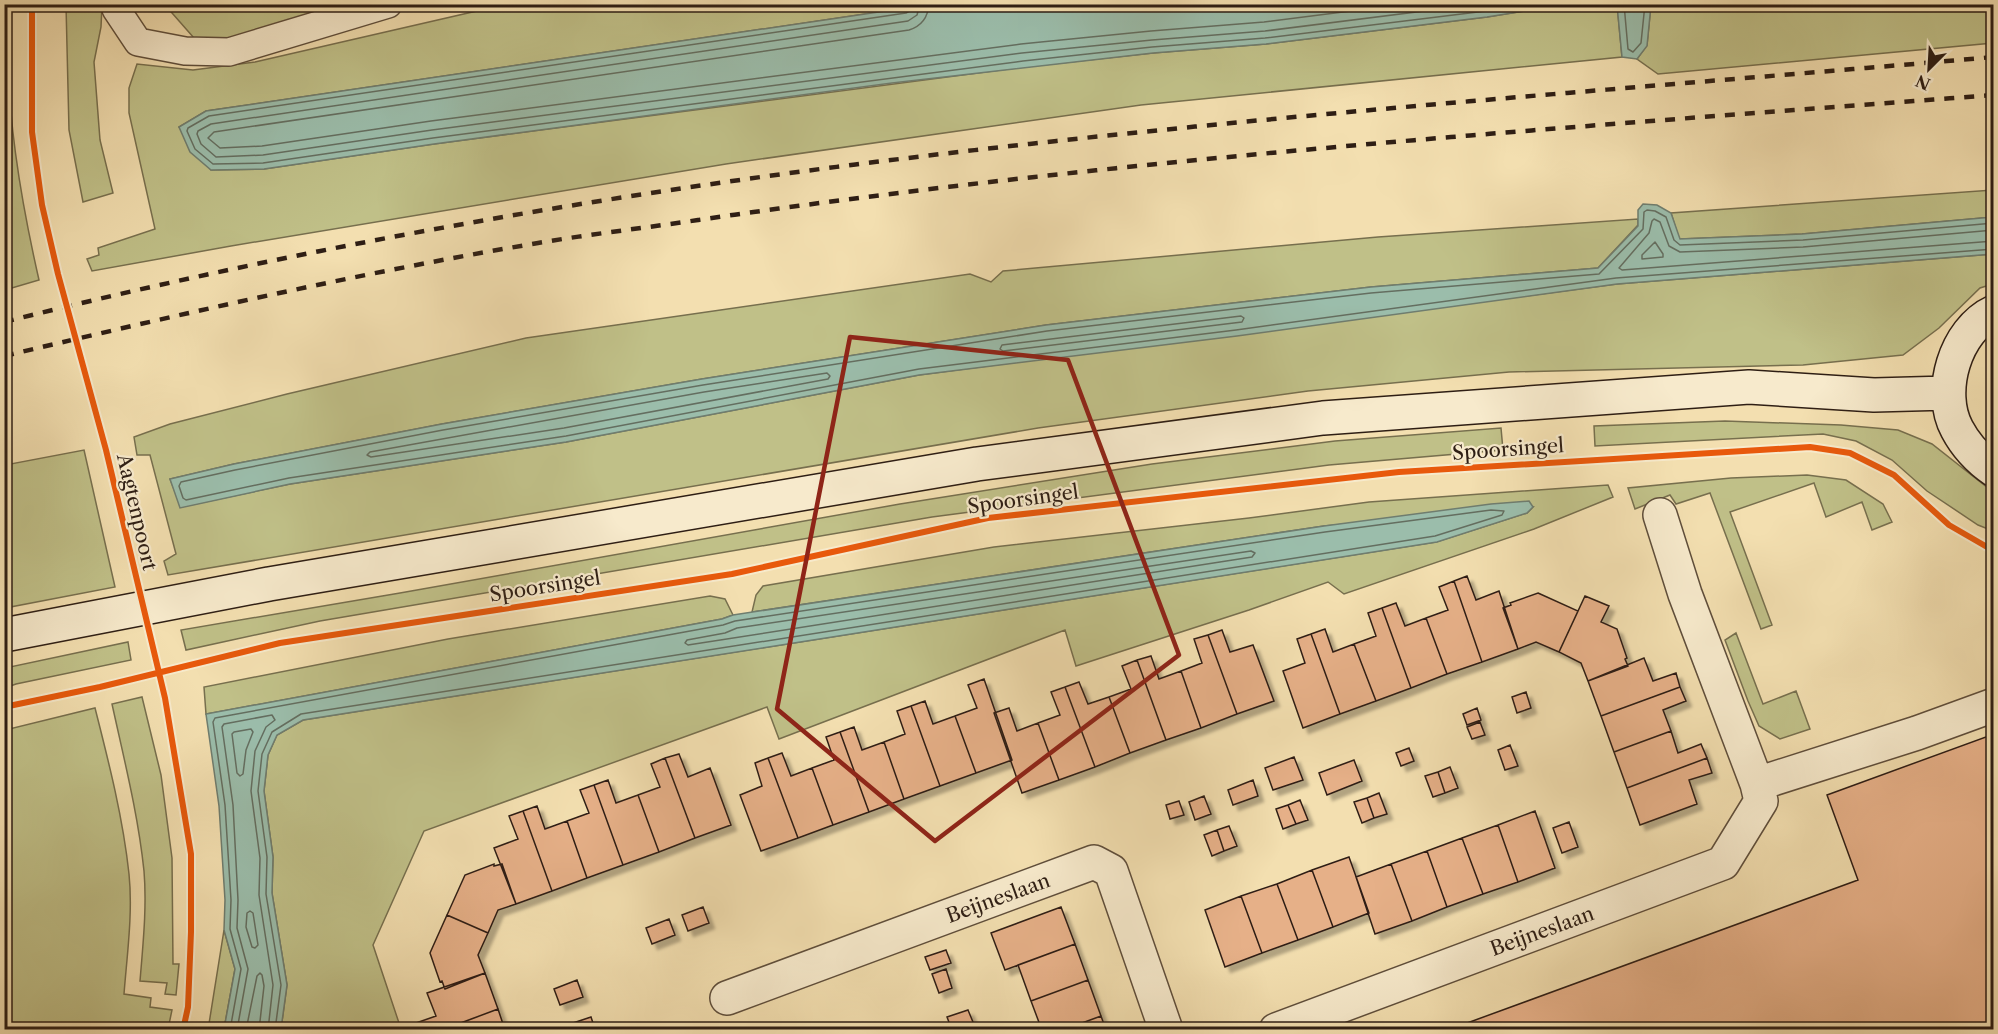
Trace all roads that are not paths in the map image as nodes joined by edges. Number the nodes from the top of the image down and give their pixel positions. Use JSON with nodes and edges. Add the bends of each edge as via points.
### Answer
{"nodes":[{"id":1,"x":117,"y":4,"type":"edge"},
{"id":2,"x":388,"y":4,"type":"edge"},
{"id":3,"x":1994,"y":312,"type":"edge"},
{"id":4,"x":1948,"y":393,"type":"junction"},
{"id":5,"x":1994,"y":470,"type":"edge"},
{"id":6,"x":1660,"y":515,"type":"dead end"},
{"id":7,"x":4,"y":635,"type":"edge"},
{"id":8,"x":1994,"y":705,"type":"edge"},
{"id":9,"x":1757,"y":784,"type":"junction"},
{"id":10,"x":727,"y":998,"type":"dead end"},
{"id":11,"x":1166,"y":1029,"type":"edge"},
{"id":12,"x":1276,"y":1029,"type":"edge"}],
"edges":[{"from":1,"to":2,"type":"lane","via":[[116,9],[138,42],[185,51],[229,52]]},
{"from":3,"to":4,"type":"main road","via":[[1966,336],[1953,363]]},
{"from":4,"to":5,"type":"main road","via":[[1956,428],[1976,457]]},
{"from":4,"to":7,"type":"main road","name":"Spoorsingel","via":[[1874,394],[1749,387],[1323,418],[977,464],[269,584]]},
{"from":6,"to":9,"type":"main road","name":"Beijneslaan","via":[[1685,594]]},
{"from":8,"to":9,"type":"main road"},
{"from":9,"to":12,"type":"main road","name":"Beijneslaan","via":[[1761,801],[1723,863]]},
{"from":10,"to":11,"type":"main road","name":"Beijneslaan","via":[[1094,862],[1111,871]]}]}
